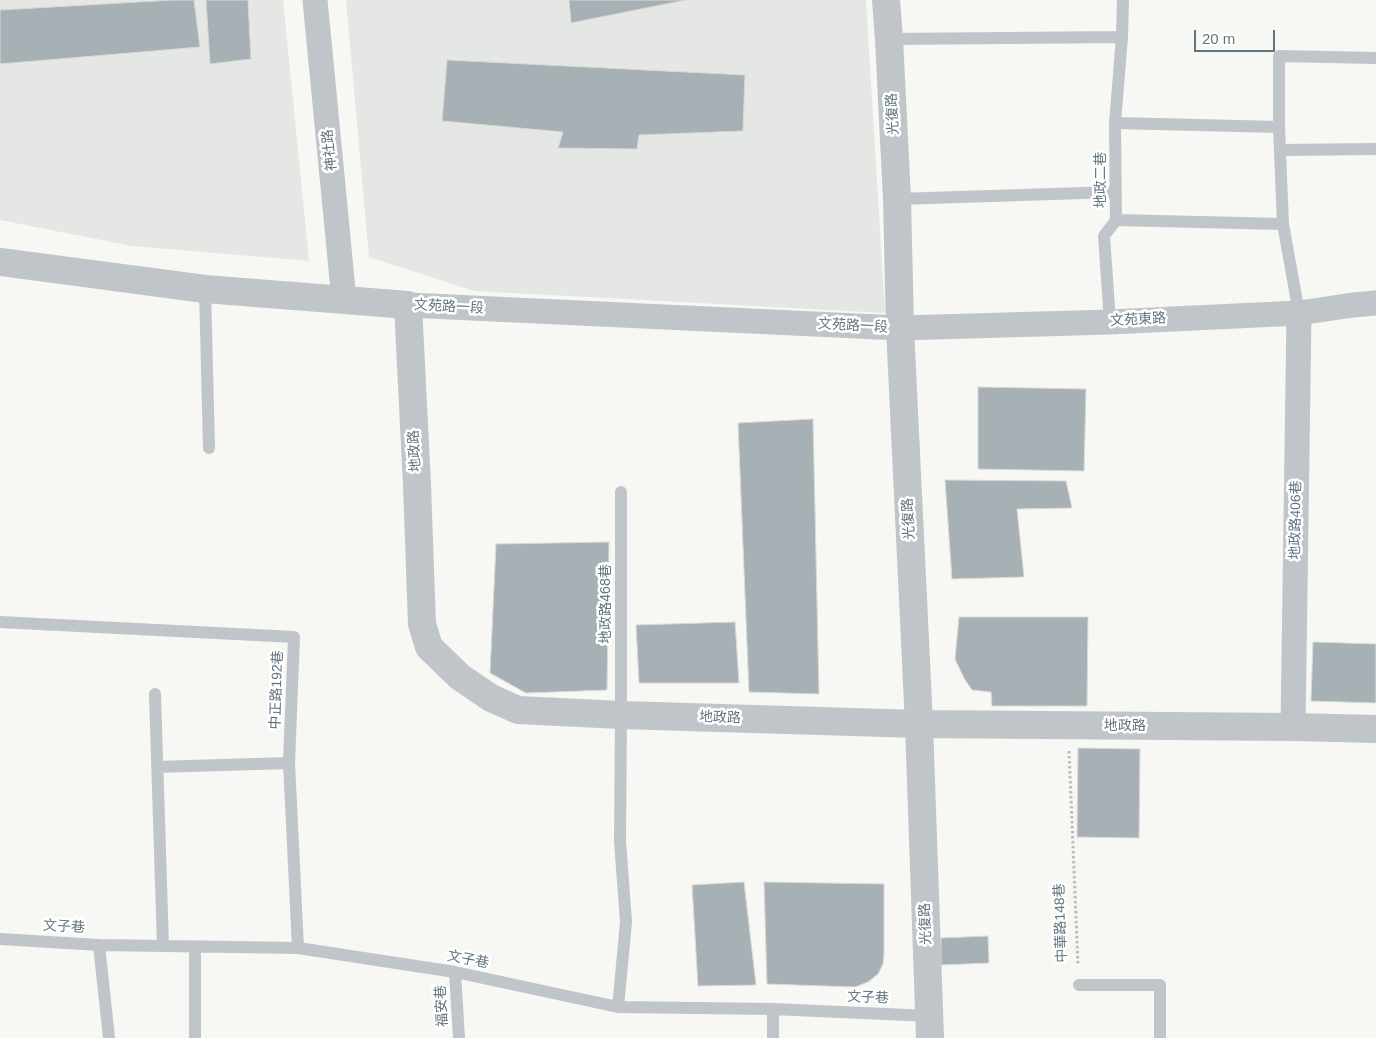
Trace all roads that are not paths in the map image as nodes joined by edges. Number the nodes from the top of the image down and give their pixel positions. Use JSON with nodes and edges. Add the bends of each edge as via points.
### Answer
{"nodes":[{"id":1,"x":315,"y":0,"type":"edge"},
{"id":2,"x":886,"y":0,"type":"edge"},
{"id":3,"x":1122,"y":0,"type":"edge"},
{"id":4,"x":1122,"y":37,"type":"junction"},
{"id":5,"x":889,"y":39,"type":"junction"},
{"id":6,"x":1376,"y":58,"type":"edge"},
{"id":7,"x":1115,"y":123,"type":"junction"},
{"id":8,"x":1279,"y":127,"type":"junction"},
{"id":9,"x":1376,"y":149,"type":"edge"},
{"id":10,"x":1281,"y":150,"type":"junction"},
{"id":11,"x":1116,"y":192,"type":"junction"},
{"id":12,"x":897,"y":199,"type":"junction"},
{"id":13,"x":1116,"y":220,"type":"junction"},
{"id":14,"x":1283,"y":224,"type":"junction"},
{"id":15,"x":0,"y":262,"type":"edge"},
{"id":16,"x":205,"y":289,"type":"junction"},
{"id":17,"x":344,"y":300,"type":"junction"},
{"id":18,"x":1376,"y":303,"type":"edge"},
{"id":19,"x":408,"y":305,"type":"junction"},
{"id":20,"x":1299,"y":313,"type":"junction"},
{"id":21,"x":1110,"y":322,"type":"junction"},
{"id":22,"x":900,"y":328,"type":"junction"},
{"id":23,"x":209,"y":448,"type":"dead end"},
{"id":24,"x":621,"y":492,"type":"dead end"},
{"id":25,"x":0,"y":622,"type":"edge"},
{"id":26,"x":155,"y":694,"type":"dead end"},
{"id":27,"x":621,"y":715,"type":"junction"},
{"id":28,"x":919,"y":724,"type":"junction"},
{"id":29,"x":1293,"y":727,"type":"junction"},
{"id":30,"x":1376,"y":729,"type":"edge"},
{"id":31,"x":289,"y":763,"type":"junction"},
{"id":32,"x":157,"y":767,"type":"junction"},
{"id":33,"x":0,"y":939,"type":"edge"},
{"id":34,"x":99,"y":944,"type":"junction"},
{"id":35,"x":163,"y":946,"type":"junction"},
{"id":36,"x":195,"y":947,"type":"junction"},
{"id":37,"x":298,"y":948,"type":"junction"},
{"id":38,"x":455,"y":972,"type":"junction"},
{"id":39,"x":1079,"y":985,"type":"road end"},
{"id":40,"x":618,"y":1007,"type":"junction"},
{"id":41,"x":773,"y":1009,"type":"junction"},
{"id":42,"x":930,"y":1027,"type":"edge"},
{"id":43,"x":110,"y":1038,"type":"edge"},
{"id":44,"x":195,"y":1038,"type":"edge"},
{"id":45,"x":458,"y":1038,"type":"edge"},
{"id":46,"x":772,"y":1038,"type":"edge"},
{"id":47,"x":1160,"y":1038,"type":"edge"}],
"edges":[{"from":1,"to":17,"type":"street","name":"神社路"},
{"from":2,"to":5,"type":"street","name":"光復路"},
{"from":3,"to":4,"type":"lane","name":"地政二巷"},
{"from":4,"to":5,"type":"lane"},
{"from":4,"to":7,"type":"lane","name":"地政二巷"},
{"from":5,"to":12,"type":"street","name":"光復路"},
{"from":6,"to":8,"type":"lane","via":[[1279,56]]},
{"from":7,"to":8,"type":"lane"},
{"from":7,"to":11,"type":"lane","name":"地政二巷"},
{"from":8,"to":10,"type":"lane"},
{"from":9,"to":10,"type":"lane"},
{"from":10,"to":14,"type":"lane"},
{"from":11,"to":12,"type":"lane"},
{"from":11,"to":13,"type":"lane","name":"地政二巷"},
{"from":12,"to":22,"type":"street","name":"光復路"},
{"from":13,"to":14,"type":"lane"},
{"from":13,"to":21,"type":"lane","name":"地政二巷","via":[[1104,236]]},
{"from":14,"to":20,"type":"lane"},
{"from":15,"to":16,"type":"street","name":"文苑路一段"},
{"from":16,"to":17,"type":"street","name":"文苑路一段"},
{"from":16,"to":23,"type":"lane"},
{"from":17,"to":19,"type":"street","name":"文苑路一段"},
{"from":18,"to":20,"type":"street","name":"文苑東路"},
{"from":19,"to":22,"type":"street","name":"文苑路一段"},
{"from":19,"to":27,"type":"street","name":"地政路","via":[[422,624],[429,647],[460,677],[491,698],[518,710]]},
{"from":20,"to":21,"type":"street","name":"文苑東路"},
{"from":20,"to":29,"type":"street","name":"地政路406巷"},
{"from":21,"to":22,"type":"street","name":"文苑東路"},
{"from":22,"to":28,"type":"street","name":"光復路"},
{"from":24,"to":27,"type":"lane","name":"地政路468巷"},
{"from":25,"to":31,"type":"lane","name":"中正路192巷","via":[[294,637]]},
{"from":26,"to":32,"type":"lane"},
{"from":27,"to":28,"type":"street","name":"地政路"},
{"from":27,"to":40,"type":"lane","name":"地政路468巷","via":[[620,841],[626,922]]},
{"from":28,"to":29,"type":"street","name":"地政路"},
{"from":28,"to":42,"type":"street","name":"光復路"},
{"from":29,"to":30,"type":"street","name":"地政路"},
{"from":31,"to":32,"type":"lane"},
{"from":31,"to":37,"type":"lane","name":"中正路192巷"},
{"from":32,"to":35,"type":"lane"},
{"from":33,"to":34,"type":"lane","name":"文子巷"},
{"from":34,"to":35,"type":"lane","name":"文子巷"},
{"from":34,"to":43,"type":"lane"},
{"from":35,"to":36,"type":"lane","name":"文子巷"},
{"from":36,"to":37,"type":"lane","name":"文子巷"},
{"from":36,"to":44,"type":"lane"},
{"from":37,"to":38,"type":"lane","name":"文子巷"},
{"from":38,"to":40,"type":"lane","name":"文子巷"},
{"from":38,"to":45,"type":"lane","name":"福安巷"},
{"from":39,"to":47,"type":"lane","via":[[1160,985]]},
{"from":40,"to":41,"type":"lane","name":"文子巷"},
{"from":41,"to":42,"type":"lane","name":"文子巷"},
{"from":41,"to":46,"type":"lane"}]}
